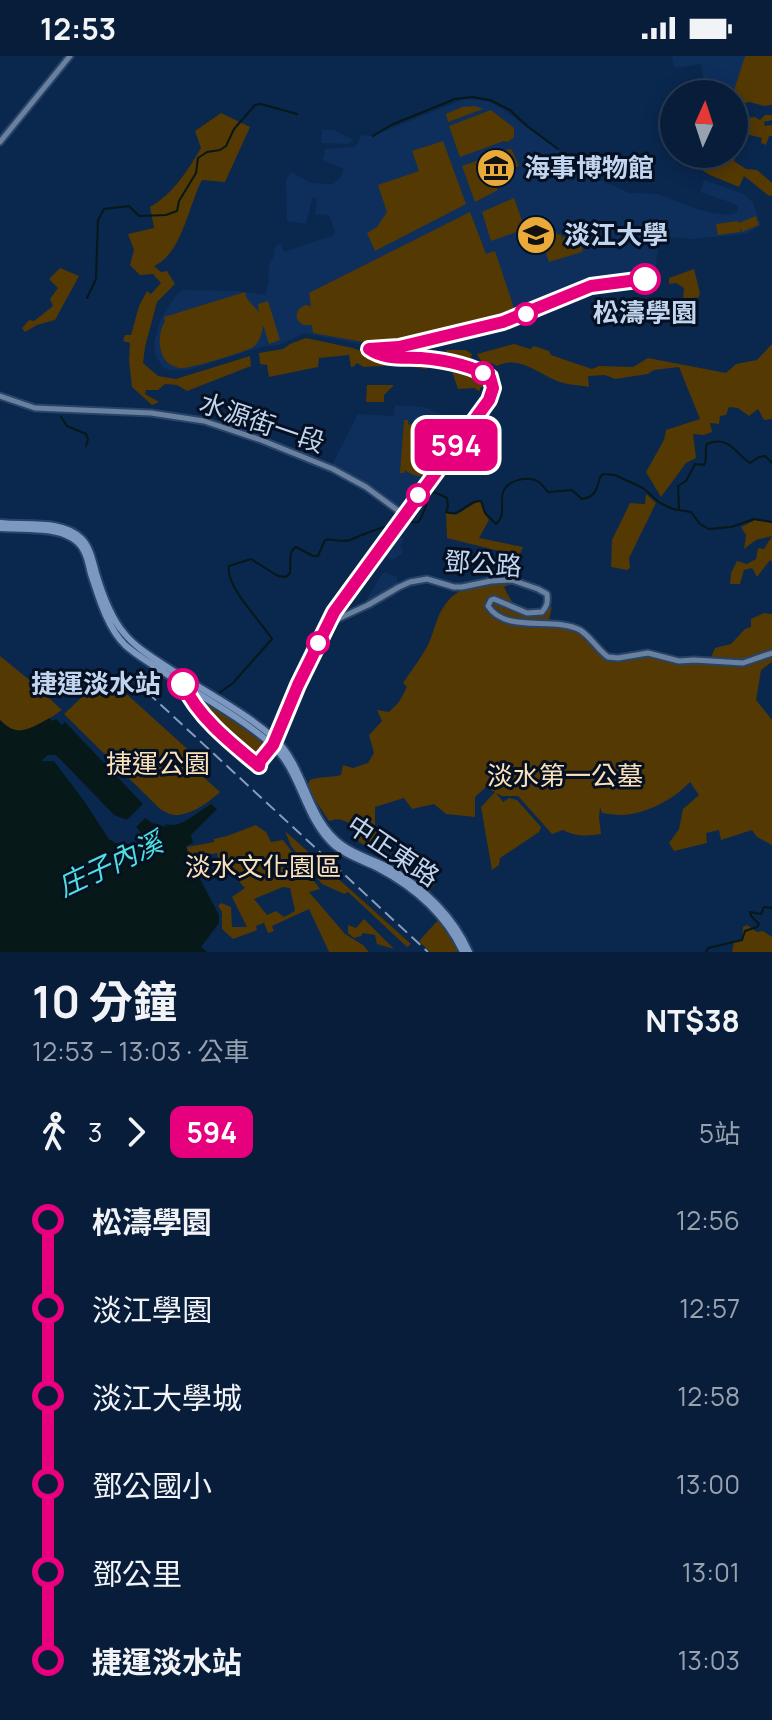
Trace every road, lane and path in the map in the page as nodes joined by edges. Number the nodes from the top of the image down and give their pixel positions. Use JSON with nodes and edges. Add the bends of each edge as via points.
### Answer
{"nodes":[{"id":1,"x":70,"y":56,"type":"edge"},
{"id":2,"x":0,"y":142,"type":"edge"},
{"id":3,"x":0,"y":396,"type":"edge"},
{"id":4,"x":404,"y":515,"type":"dead end"},
{"id":5,"x":0,"y":525,"type":"edge"},
{"id":6,"x":121,"y":635,"type":"junction"},
{"id":7,"x":772,"y":653,"type":"edge"},
{"id":8,"x":274,"y":738,"type":"junction"},
{"id":9,"x":465,"y":950,"type":"edge"}],
"edges":[{"from":1,"to":2,"type":"street"},
{"from":3,"to":4,"type":"street","name":"水源街一段","via":[[35,408],[204,421],[333,469]]},
{"from":5,"to":6,"type":"main road","via":[[54,527],[83,540]]},
{"from":6,"to":8,"type":"main road","name":"中正東路"},
{"from":6,"to":9,"type":"main road","name":"中正東路","via":[[127,647],[149,663],[273,745],[289,765],[316,824],[337,848],[422,898]]},
{"from":7,"to":8,"type":"street","name":"鄧公路","via":[[743,663],[679,661],[648,653],[608,657],[582,631],[514,621],[499,617],[488,606],[494,599],[527,613],[542,612],[547,594],[512,580],[454,587],[427,579],[410,582],[327,624]]},
{"from":8,"to":9,"type":"main road","name":"中正東路","via":[[290,757],[329,834],[431,899],[455,925]]}]}
